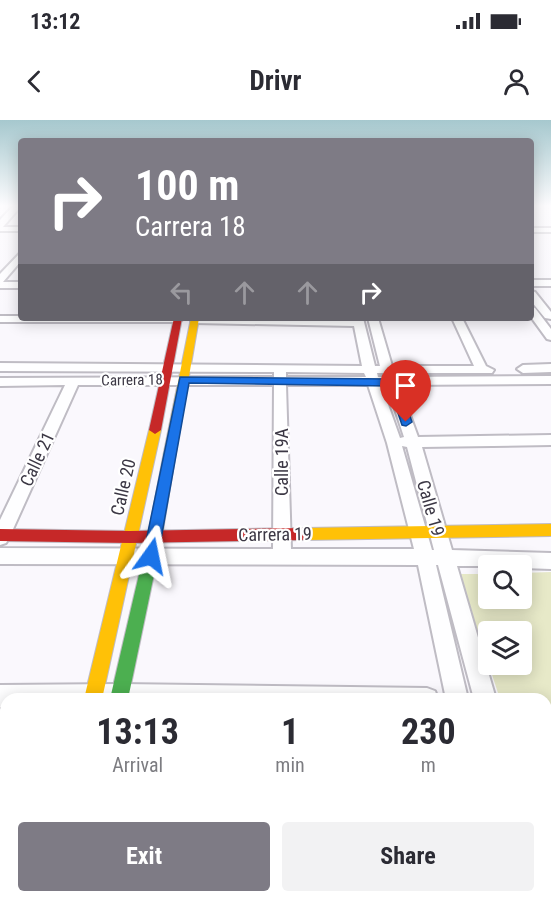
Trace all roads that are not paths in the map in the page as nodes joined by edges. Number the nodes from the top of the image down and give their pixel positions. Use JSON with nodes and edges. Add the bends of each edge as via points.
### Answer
{"nodes":[{"id":1,"x":14,"y":253,"type":"edge"},
{"id":2,"x":534,"y":276,"type":"edge"},
{"id":3,"x":551,"y":276,"type":"edge"},
{"id":4,"x":18,"y":278,"type":"edge"},
{"id":5,"x":0,"y":280,"type":"edge"},
{"id":6,"x":551,"y":283,"type":"edge"},
{"id":7,"x":18,"y":284,"type":"edge"},
{"id":8,"x":534,"y":284,"type":"edge"},
{"id":9,"x":534,"y":299,"type":"edge"},
{"id":10,"x":534,"y":312,"type":"edge"},
{"id":11,"x":0,"y":319,"type":"edge"},
{"id":12,"x":18,"y":319,"type":"edge"},
{"id":13,"x":547,"y":320,"type":"edge"},
{"id":14,"x":178,"y":321,"type":"edge"},
{"id":15,"x":195,"y":321,"type":"edge"},
{"id":16,"x":364,"y":321,"type":"edge"},
{"id":17,"x":364,"y":321,"type":"edge"},
{"id":18,"x":458,"y":321,"type":"edge"},
{"id":19,"x":551,"y":337,"type":"edge"},
{"id":20,"x":0,"y":367,"type":"edge"},
{"id":21,"x":551,"y":368,"type":"edge"},
{"id":22,"x":482,"y":370,"type":"junction"},
{"id":23,"x":168,"y":373,"type":"junction"},
{"id":24,"x":185,"y":373,"type":"junction"},
{"id":25,"x":280,"y":375,"type":"junction"},
{"id":26,"x":372,"y":375,"type":"junction"},
{"id":27,"x":390,"y":376,"type":"junction"},
{"id":28,"x":551,"y":380,"type":"edge"},
{"id":29,"x":73,"y":381,"type":"junction"},
{"id":30,"x":0,"y":382,"type":"edge"},
{"id":31,"x":551,"y":440,"type":"edge"},
{"id":32,"x":413,"y":442,"type":"junction"},
{"id":33,"x":394,"y":443,"type":"junction"},
{"id":34,"x":551,"y":530,"type":"edge"},
{"id":35,"x":417,"y":531,"type":"junction"},
{"id":36,"x":437,"y":531,"type":"junction"},
{"id":37,"x":282,"y":534,"type":"junction"},
{"id":38,"x":1,"y":536,"type":"edge"},
{"id":39,"x":155,"y":536,"type":"junction"},
{"id":40,"x":130,"y":537,"type":"junction"},
{"id":41,"x":0,"y":556,"type":"edge"},
{"id":42,"x":123,"y":556,"type":"junction"},
{"id":43,"x":151,"y":556,"type":"junction"},
{"id":44,"x":282,"y":557,"type":"junction"},
{"id":45,"x":425,"y":557,"type":"junction"},
{"id":46,"x":445,"y":558,"type":"junction"},
{"id":47,"x":551,"y":561,"type":"edge"},
{"id":48,"x":94,"y":693,"type":"edge"},
{"id":49,"x":121,"y":693,"type":"edge"},
{"id":50,"x":456,"y":693,"type":"edge"},
{"id":51,"x":483,"y":693,"type":"edge"}],
"edges":[{"from":1,"to":5,"type":"street"},
{"from":2,"to":3,"type":"street"},
{"from":4,"to":5,"type":"street"},
{"from":5,"to":7,"type":"street"},
{"from":6,"to":8,"type":"street"},
{"from":9,"to":13,"type":"street"},
{"from":10,"to":13,"type":"street"},
{"from":11,"to":12,"type":"street"},
{"from":13,"to":19,"type":"street"},
{"from":14,"to":23,"type":"street","name":"Calle 20"},
{"from":15,"to":24,"type":"street"},
{"from":16,"to":26,"type":"street","name":"Calle 19"},
{"from":17,"to":27,"type":"street","name":"Calle 19"},
{"from":18,"to":22,"type":"street"},
{"from":20,"to":23,"type":"street","name":"Carrera 18"},
{"from":21,"to":22,"type":"street","name":"Carrera 18"},
{"from":22,"to":27,"type":"street","name":"Carrera 18"},
{"from":23,"to":24,"type":"street","name":"Carrera 18"},
{"from":23,"to":29,"type":"street","name":"Carrera 18"},
{"from":23,"to":40,"type":"street","name":"Calle 20"},
{"from":24,"to":25,"type":"street","name":"Carrera 18"},
{"from":24,"to":39,"type":"street"},
{"from":25,"to":26,"type":"street","name":"Carrera 18"},
{"from":25,"to":37,"type":"street","name":"Calle 19A"},
{"from":26,"to":27,"type":"street","name":"Carrera 18"},
{"from":26,"to":33,"type":"street","name":"Calle 19"},
{"from":27,"to":28,"type":"street","name":"Carrera 18"},
{"from":27,"to":32,"type":"street","name":"Calle 19"},
{"from":29,"to":30,"type":"street","name":"Carrera 18"},
{"from":29,"to":38,"type":"street","name":"Calle 21"},
{"from":31,"to":32,"type":"street"},
{"from":32,"to":33,"type":"street"},
{"from":32,"to":36,"type":"street","name":"Calle 19"},
{"from":33,"to":35,"type":"street","name":"Calle 19"},
{"from":34,"to":36,"type":"street","name":"Carrera 19"},
{"from":35,"to":36,"type":"street","name":"Carrera 19"},
{"from":35,"to":37,"type":"street","name":"Carrera 19"},
{"from":35,"to":45,"type":"street","name":"Calle 19"},
{"from":36,"to":46,"type":"street","name":"Calle 19"},
{"from":37,"to":39,"type":"street","name":"Carrera 19"},
{"from":37,"to":44,"type":"street","name":"Calle 19A"},
{"from":38,"to":40,"type":"street","name":"Carrera 19"},
{"from":39,"to":40,"type":"street","name":"Carrera 19"},
{"from":39,"to":43,"type":"street"},
{"from":40,"to":42,"type":"street","name":"Calle 20"},
{"from":41,"to":42,"type":"street","name":"Carrera 19"},
{"from":42,"to":43,"type":"street","name":"Carrera 19"},
{"from":42,"to":48,"type":"street","name":"Calle 20"},
{"from":43,"to":44,"type":"street","name":"Carrera 19"},
{"from":43,"to":49,"type":"street"},
{"from":44,"to":45,"type":"street","name":"Carrera 19"},
{"from":45,"to":46,"type":"street","name":"Carrera 19"},
{"from":45,"to":50,"type":"street","name":"Calle 19"},
{"from":46,"to":47,"type":"street","name":"Carrera 19"},
{"from":46,"to":51,"type":"street","name":"Calle 19"}]}
